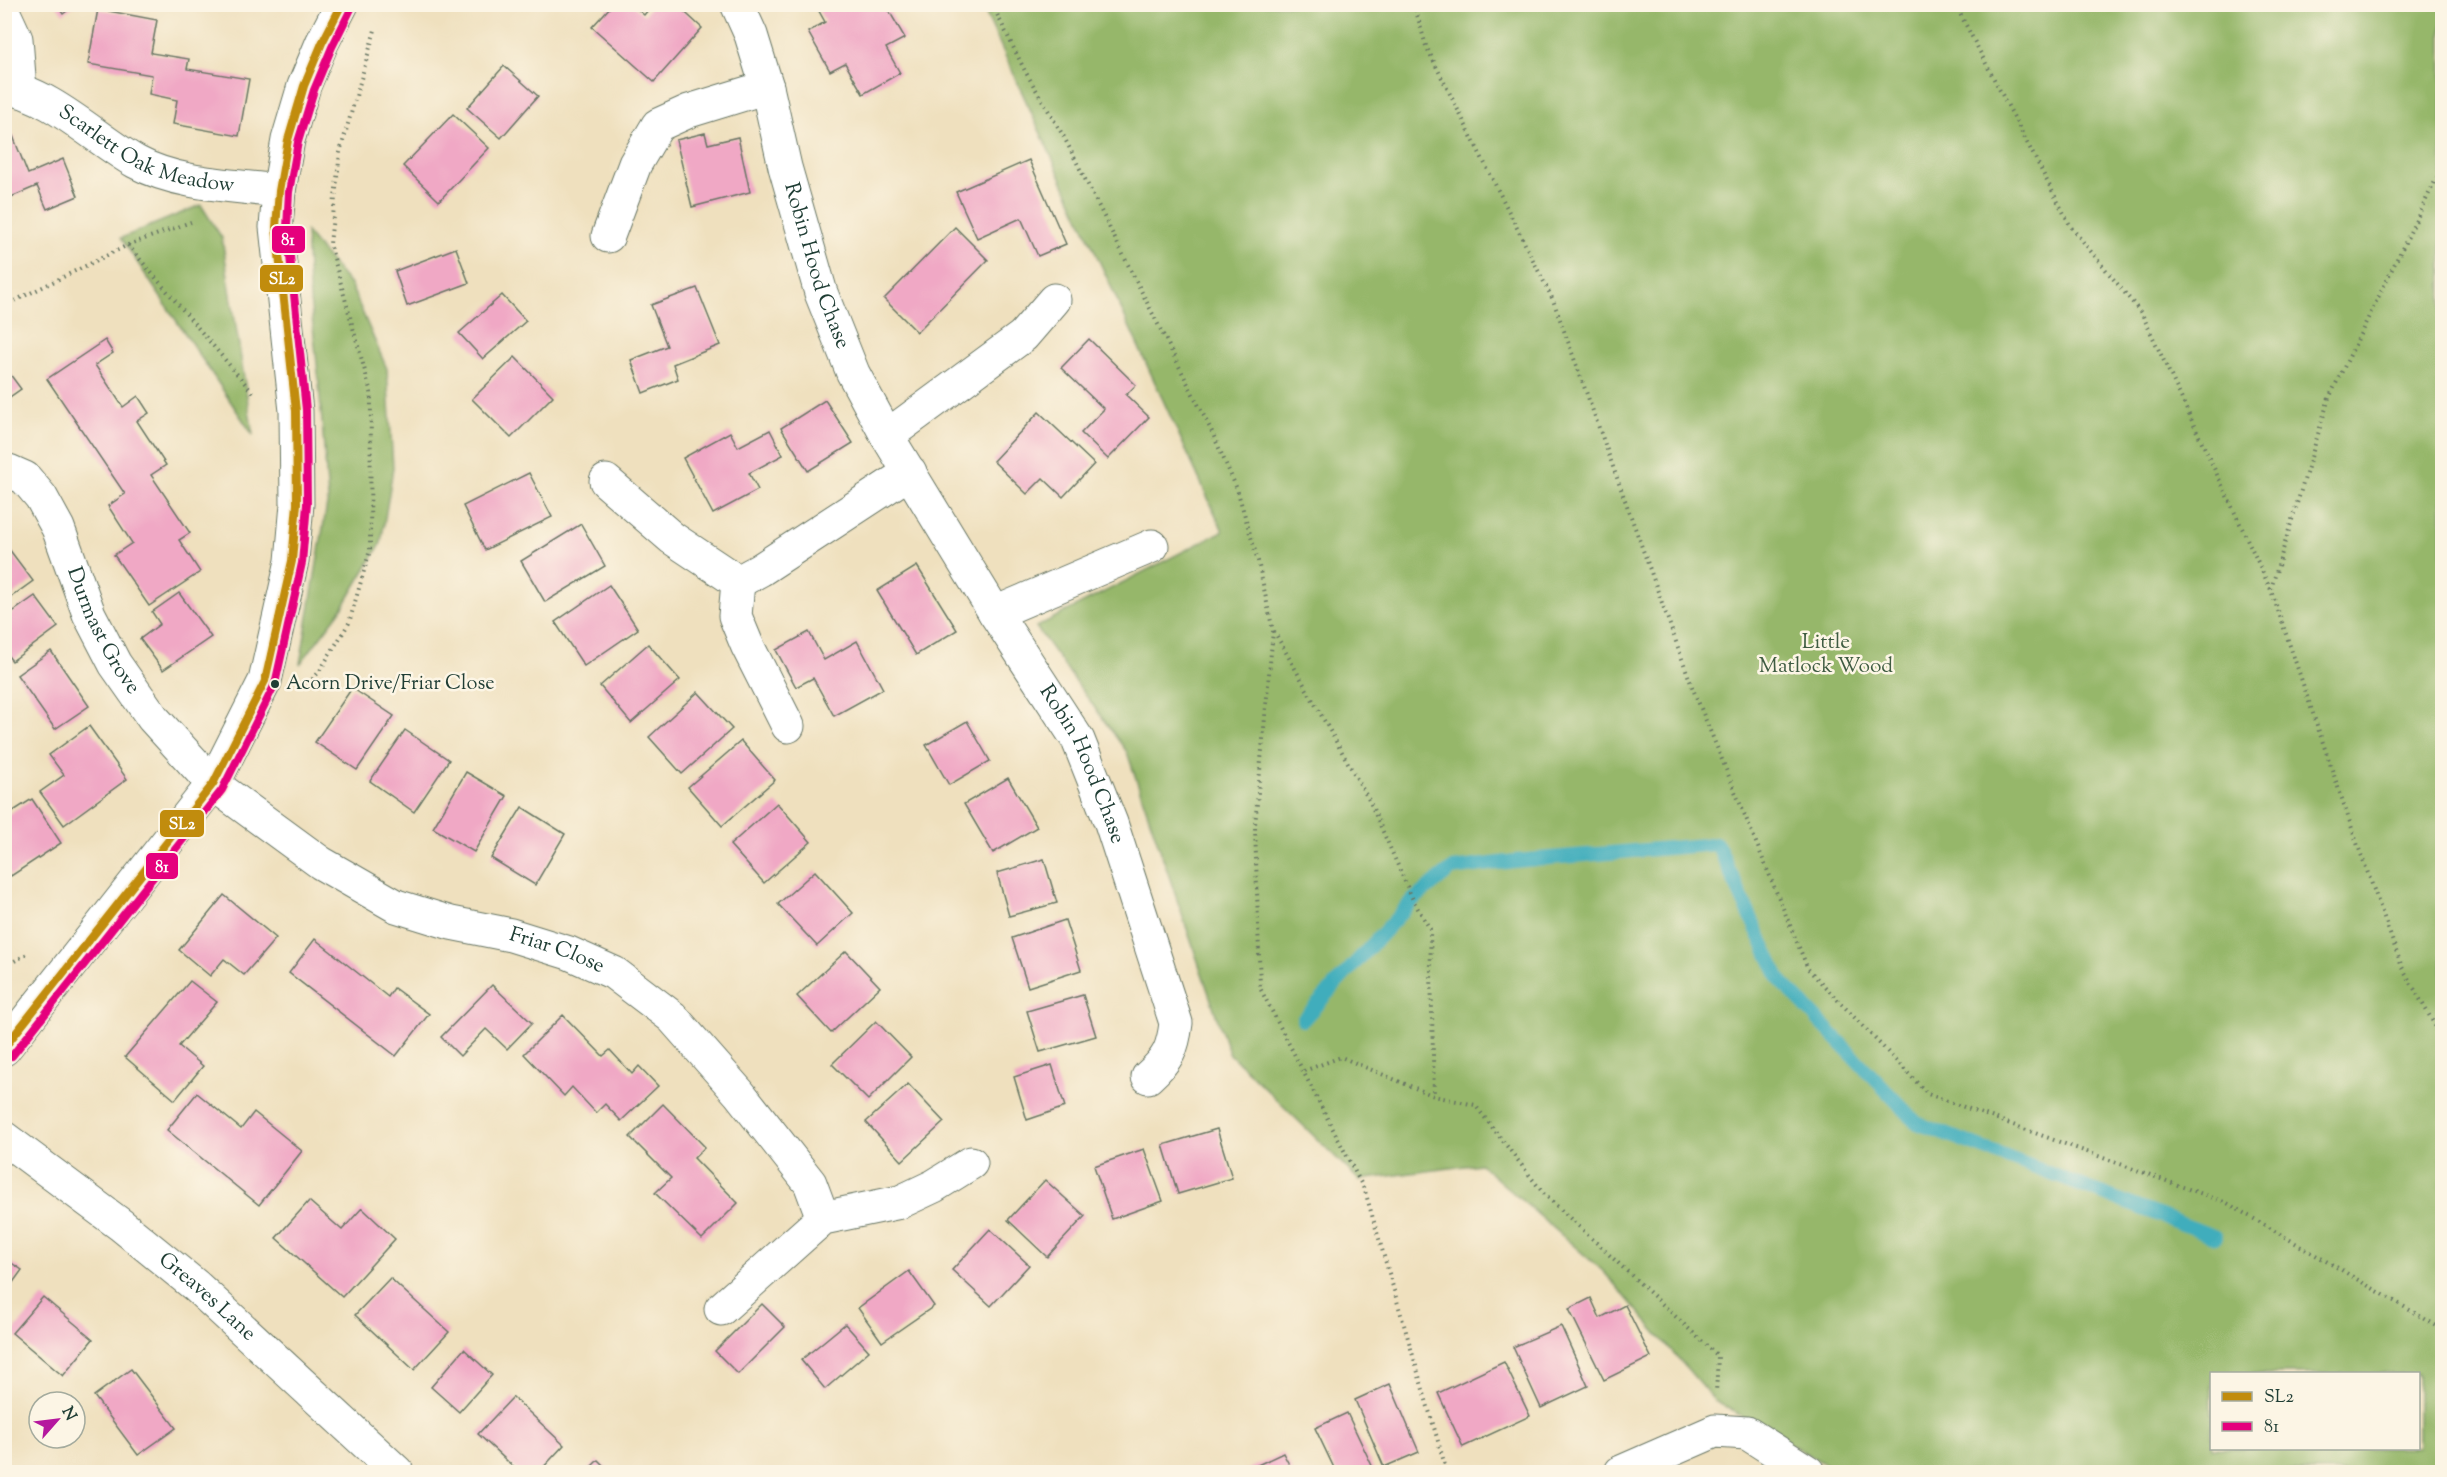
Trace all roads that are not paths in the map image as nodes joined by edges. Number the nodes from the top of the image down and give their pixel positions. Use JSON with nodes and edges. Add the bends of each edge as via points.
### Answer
{"nodes":[{"id":1,"x":342,"y":4,"type":"edge"},
{"id":2,"x":737,"y":4,"type":"edge"},
{"id":3,"x":4,"y":13,"type":"edge"},
{"id":4,"x":767,"y":87,"type":"junction"},
{"id":5,"x":12,"y":88,"type":"edge"},
{"id":6,"x":279,"y":191,"type":"junction"},
{"id":7,"x":608,"y":236,"type":"dead end"},
{"id":8,"x":1054,"y":300,"type":"dead end"},
{"id":9,"x":887,"y":436,"type":"junction"},
{"id":10,"x":9,"y":471,"type":"dead end"},
{"id":11,"x":910,"y":472,"type":"junction"},
{"id":12,"x":606,"y":481,"type":"dead end"},
{"id":13,"x":1152,"y":546,"type":"dead end"},
{"id":14,"x":738,"y":582,"type":"junction"},
{"id":15,"x":995,"y":614,"type":"junction"},
{"id":16,"x":789,"y":726,"type":"dead end"},
{"id":17,"x":213,"y":784,"type":"junction"},
{"id":18,"x":4,"y":1049,"type":"edge"},
{"id":19,"x":1149,"y":1077,"type":"dead end"},
{"id":20,"x":4,"y":1138,"type":"edge"},
{"id":21,"x":971,"y":1163,"type":"dead end"},
{"id":22,"x":823,"y":1218,"type":"junction"},
{"id":23,"x":721,"y":1309,"type":"dead end"},
{"id":24,"x":397,"y":1473,"type":"edge"},
{"id":25,"x":1621,"y":1473,"type":"edge"},
{"id":26,"x":1808,"y":1473,"type":"edge"}],
"edges":[{"from":1,"to":6,"type":"street","via":[[304,86],[288,140]]},
{"from":2,"to":4,"type":"street","name":"Robin Hood Chase"},
{"from":3,"to":5,"type":"street","name":"Scarlett Oak Meadow","via":[[16,39]]},
{"from":4,"to":7,"type":"street","via":[[689,111],[658,125],[635,164]]},
{"from":4,"to":9,"type":"street","name":"Robin Hood Chase","via":[[820,293],[853,373]]},
{"from":5,"to":6,"type":"street","name":"Scarlett Oak Meadow","via":[[48,103],[137,162],[173,176]]},
{"from":6,"to":17,"type":"street","via":[[276,227],[296,411],[297,504],[292,561],[265,681]]},
{"from":8,"to":9,"type":"street","via":[[1023,336]]},
{"from":9,"to":11,"type":"street","name":"Robin Hood Chase"},
{"from":10,"to":17,"type":"street","name":"Durmast Grove","via":[[25,478],[41,497],[58,528],[89,614],[115,664],[153,718]]},
{"from":11,"to":14,"type":"street"},
{"from":11,"to":15,"type":"street","name":"Robin Hood Chase"},
{"from":12,"to":14,"type":"street","via":[[672,538]]},
{"from":13,"to":15,"type":"street"},
{"from":14,"to":16,"type":"street","via":[[735,616]]},
{"from":15,"to":19,"type":"street","name":"Robin Hood Chase","via":[[1078,741],[1111,823],[1176,1023],[1173,1045],[1163,1064]]},
{"from":17,"to":18,"type":"street"},
{"from":17,"to":22,"type":"street","name":"Friar Close","via":[[321,863],[396,906],[451,923],[511,934],[614,973],[672,1017],[739,1093],[810,1183]]},
{"from":20,"to":24,"type":"street","name":"Greaves Lane","via":[[196,1286]]},
{"from":21,"to":22,"type":"street","via":[[900,1202]]},
{"from":22,"to":23,"type":"street"},
{"from":25,"to":26,"type":"street","via":[[1715,1431],[1747,1433]]}]}
